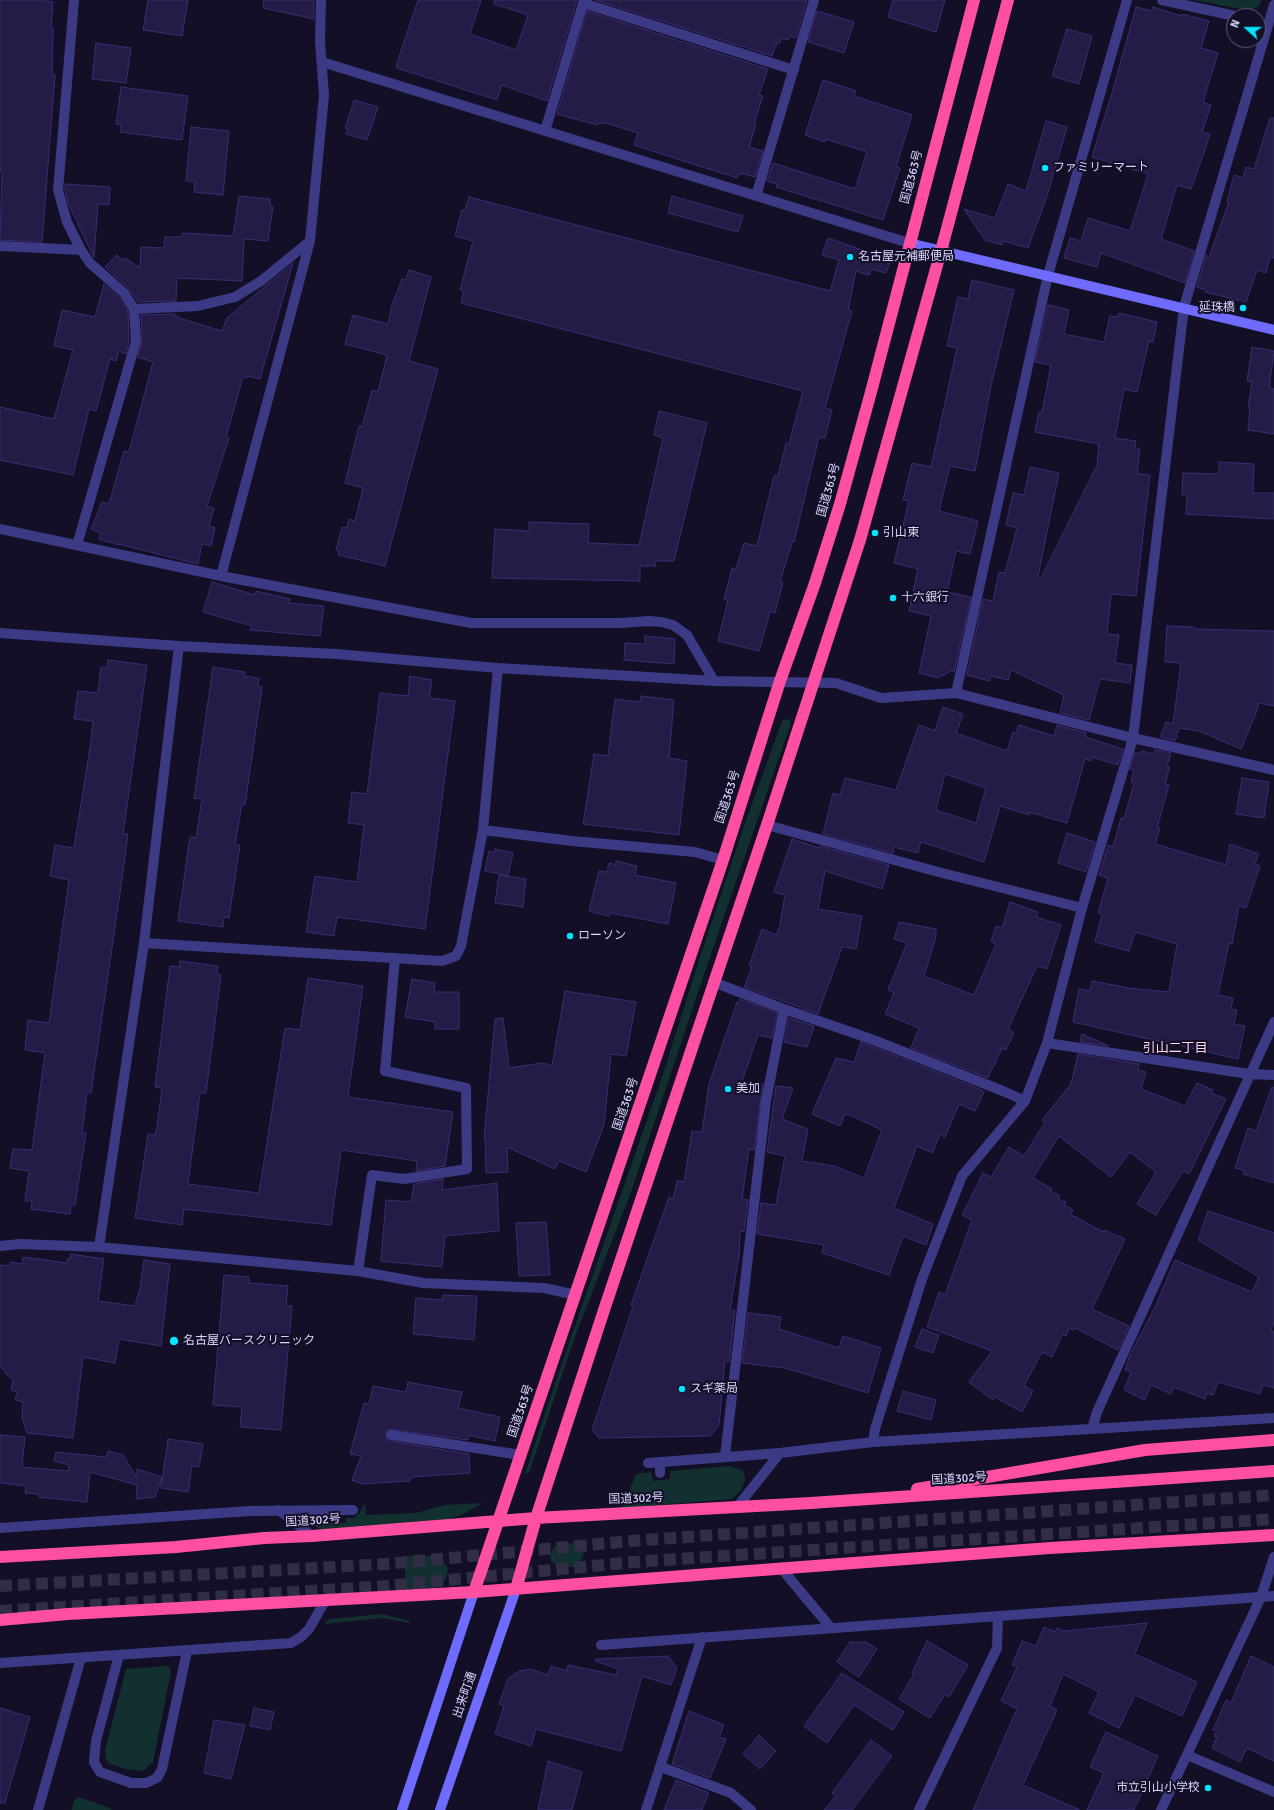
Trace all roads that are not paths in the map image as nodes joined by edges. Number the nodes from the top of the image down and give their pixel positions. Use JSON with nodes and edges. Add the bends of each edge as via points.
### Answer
{"nodes":[{"id":1,"x":74,"y":0,"type":"edge"},
{"id":2,"x":321,"y":0,"type":"edge"},
{"id":3,"x":814,"y":0,"type":"edge"},
{"id":4,"x":974,"y":0,"type":"edge"},
{"id":5,"x":1008,"y":0,"type":"edge"},
{"id":6,"x":1127,"y":0,"type":"edge"},
{"id":7,"x":1162,"y":0,"type":"edge"},
{"id":8,"x":583,"y":2,"type":"edge"},
{"id":9,"x":1274,"y":5,"type":"edge"},
{"id":10,"x":1226,"y":14,"type":"edge"},
{"id":11,"x":1268,"y":23,"type":"joint"},
{"id":12,"x":322,"y":62,"type":"junction"},
{"id":13,"x":794,"y":70,"type":"junction"},
{"id":14,"x":545,"y":131,"type":"junction"},
{"id":15,"x":756,"y":196,"type":"junction"},
{"id":16,"x":310,"y":241,"type":"junction"},
{"id":17,"x":909,"y":244,"type":"junction"},
{"id":18,"x":0,"y":246,"type":"edge"},
{"id":19,"x":81,"y":250,"type":"junction"},
{"id":20,"x":941,"y":251,"type":"junction"},
{"id":21,"x":1048,"y":275,"type":"junction"},
{"id":22,"x":1184,"y":307,"type":"junction"},
{"id":23,"x":134,"y":309,"type":"junction"},
{"id":24,"x":1274,"y":330,"type":"edge"},
{"id":25,"x":0,"y":529,"type":"edge"},
{"id":26,"x":77,"y":545,"type":"junction"},
{"id":27,"x":221,"y":576,"type":"junction"},
{"id":28,"x":0,"y":633,"type":"edge"},
{"id":29,"x":179,"y":646,"type":"junction"},
{"id":30,"x":498,"y":668,"type":"junction"},
{"id":31,"x":714,"y":681,"type":"junction"},
{"id":32,"x":780,"y":682,"type":"junction"},
{"id":33,"x":814,"y":683,"type":"junction"},
{"id":34,"x":956,"y":693,"type":"junction"},
{"id":35,"x":1133,"y":738,"type":"junction"},
{"id":36,"x":1274,"y":770,"type":"edge"},
{"id":37,"x":767,"y":825,"type":"junction"},
{"id":38,"x":483,"y":830,"type":"junction"},
{"id":39,"x":723,"y":860,"type":"junction"},
{"id":40,"x":1082,"y":908,"type":"junction"},
{"id":41,"x":144,"y":943,"type":"junction"},
{"id":42,"x":395,"y":958,"type":"junction"},
{"id":43,"x":713,"y":982,"type":"junction"},
{"id":44,"x":784,"y":1009,"type":"junction"},
{"id":45,"x":1274,"y":1022,"type":"edge"},
{"id":46,"x":1046,"y":1043,"type":"junction"},
{"id":47,"x":1249,"y":1074,"type":"junction"},
{"id":48,"x":1274,"y":1075,"type":"edge"},
{"id":49,"x":1025,"y":1101,"type":"junction"},
{"id":50,"x":0,"y":1246,"type":"edge"},
{"id":51,"x":99,"y":1247,"type":"junction"},
{"id":52,"x":358,"y":1270,"type":"junction"},
{"id":53,"x":576,"y":1294,"type":"junction"},
{"id":54,"x":1274,"y":1418,"type":"edge"},
{"id":55,"x":1092,"y":1429,"type":"junction"},
{"id":56,"x":391,"y":1435,"type":"dead end"},
{"id":57,"x":1274,"y":1440,"type":"edge"},
{"id":58,"x":873,"y":1442,"type":"junction"},
{"id":59,"x":780,"y":1453,"type":"junction"},
{"id":60,"x":521,"y":1455,"type":"junction"},
{"id":61,"x":724,"y":1456,"type":"junction"},
{"id":62,"x":648,"y":1463,"type":"dead end"},
{"id":63,"x":1274,"y":1471,"type":"edge"},
{"id":64,"x":865,"y":1499,"type":"junction"},
{"id":65,"x":737,"y":1507,"type":"junction"},
{"id":66,"x":280,"y":1510,"type":"junction"},
{"id":67,"x":353,"y":1510,"type":"dead end"},
{"id":68,"x":536,"y":1518,"type":"junction"},
{"id":69,"x":498,"y":1522,"type":"junction"},
{"id":70,"x":0,"y":1528,"type":"edge"},
{"id":71,"x":1274,"y":1535,"type":"edge"},
{"id":72,"x":312,"y":1536,"type":"junction"},
{"id":73,"x":0,"y":1557,"type":"edge"},
{"id":74,"x":1274,"y":1557,"type":"edge"},
{"id":75,"x":781,"y":1568,"type":"junction"},
{"id":76,"x":516,"y":1589,"type":"junction"},
{"id":77,"x":474,"y":1592,"type":"junction"},
{"id":78,"x":1274,"y":1596,"type":"edge"},
{"id":79,"x":1261,"y":1597,"type":"junction"},
{"id":80,"x":325,"y":1601,"type":"junction"},
{"id":81,"x":998,"y":1616,"type":"junction"},
{"id":82,"x":0,"y":1620,"type":"edge"},
{"id":83,"x":831,"y":1628,"type":"junction"},
{"id":84,"x":702,"y":1637,"type":"junction"},
{"id":85,"x":601,"y":1645,"type":"dead end"},
{"id":86,"x":187,"y":1651,"type":"junction"},
{"id":87,"x":119,"y":1655,"type":"junction"},
{"id":88,"x":81,"y":1658,"type":"junction"},
{"id":89,"x":0,"y":1663,"type":"edge"},
{"id":90,"x":1187,"y":1755,"type":"junction"},
{"id":91,"x":661,"y":1767,"type":"junction"},
{"id":92,"x":1274,"y":1792,"type":"edge"},
{"id":93,"x":38,"y":1810,"type":"edge"},
{"id":94,"x":402,"y":1810,"type":"edge"},
{"id":95,"x":440,"y":1810,"type":"edge"},
{"id":96,"x":646,"y":1810,"type":"edge"},
{"id":97,"x":751,"y":1810,"type":"edge"},
{"id":98,"x":920,"y":1810,"type":"edge"},
{"id":99,"x":1161,"y":1810,"type":"edge"}],
"edges":[{"from":1,"to":19,"type":"street","via":[[58,190],[67,222]]},
{"from":2,"to":12,"type":"street"},
{"from":3,"to":13,"type":"street"},
{"from":4,"to":17,"type":"highway","name":"国道363号"},
{"from":5,"to":20,"type":"highway"},
{"from":6,"to":21,"type":"street"},
{"from":7,"to":10,"type":"street"},
{"from":8,"to":13,"type":"street"},
{"from":8,"to":14,"type":"street"},
{"from":9,"to":11,"type":"street"},
{"from":11,"to":22,"type":"street"},
{"from":12,"to":14,"type":"street"},
{"from":12,"to":16,"type":"street","via":[[324,95]]},
{"from":13,"to":15,"type":"street"},
{"from":14,"to":15,"type":"street"},
{"from":15,"to":17,"type":"street"},
{"from":16,"to":23,"type":"street","via":[[261,281],[235,297],[198,306]]},
{"from":16,"to":27,"type":"street"},
{"from":17,"to":20,"type":"main road"},
{"from":17,"to":32,"type":"highway","name":"国道363号","via":[[840,504],[816,583]]},
{"from":18,"to":19,"type":"street"},
{"from":19,"to":23,"type":"street","via":[[90,263],[124,293]]},
{"from":20,"to":21,"type":"main road"},
{"from":20,"to":33,"type":"highway","via":[[860,540]]},
{"from":21,"to":22,"type":"main road"},
{"from":21,"to":34,"type":"street"},
{"from":22,"to":24,"type":"main road"},
{"from":22,"to":35,"type":"street"},
{"from":23,"to":26,"type":"street","via":[[136,341]]},
{"from":25,"to":26,"type":"street"},
{"from":26,"to":27,"type":"street"},
{"from":27,"to":31,"type":"street","via":[[471,623],[661,622],[673,625],[687,635]]},
{"from":28,"to":29,"type":"street"},
{"from":29,"to":30,"type":"street","via":[[336,654]]},
{"from":29,"to":41,"type":"street"},
{"from":30,"to":31,"type":"street"},
{"from":30,"to":38,"type":"street"},
{"from":31,"to":32,"type":"street"},
{"from":32,"to":33,"type":"street"},
{"from":32,"to":39,"type":"highway","name":"国道363号"},
{"from":33,"to":34,"type":"street","via":[[836,683],[881,698]]},
{"from":33,"to":37,"type":"highway"},
{"from":34,"to":35,"type":"street"},
{"from":35,"to":36,"type":"street"},
{"from":35,"to":40,"type":"street"},
{"from":37,"to":40,"type":"street"},
{"from":37,"to":43,"type":"highway"},
{"from":38,"to":39,"type":"street","via":[[696,852]]},
{"from":38,"to":42,"type":"street","via":[[461,946],[456,956],[442,961]]},
{"from":39,"to":53,"type":"highway","name":"国道363号"},
{"from":40,"to":46,"type":"street"},
{"from":41,"to":42,"type":"street"},
{"from":41,"to":51,"type":"street"},
{"from":42,"to":52,"type":"street","via":[[385,1071],[466,1088],[467,1169],[404,1179],[372,1175]]},
{"from":43,"to":44,"type":"street"},
{"from":43,"to":68,"type":"highway"},
{"from":44,"to":49,"type":"street","via":[[878,1042]]},
{"from":44,"to":61,"type":"street","via":[[766,1101]]},
{"from":45,"to":47,"type":"street"},
{"from":46,"to":47,"type":"street"},
{"from":46,"to":49,"type":"street"},
{"from":47,"to":48,"type":"street"},
{"from":47,"to":55,"type":"street","via":[[1096,1412]]},
{"from":49,"to":58,"type":"street","via":[[962,1176],[922,1279]]},
{"from":50,"to":51,"type":"street","via":[[20,1244]]},
{"from":51,"to":52,"type":"street"},
{"from":52,"to":53,"type":"street","via":[[423,1283],[544,1288]]},
{"from":53,"to":60,"type":"highway","name":"国道363号"},
{"from":54,"to":55,"type":"street"},
{"from":55,"to":58,"type":"street"},
{"from":56,"to":60,"type":"street"},
{"from":57,"to":64,"type":"highway","via":[[1145,1450]]},
{"from":58,"to":59,"type":"street"},
{"from":59,"to":61,"type":"street"},
{"from":59,"to":65,"type":"street"},
{"from":60,"to":69,"type":"highway","name":"国道363号"},
{"from":61,"to":62,"type":"street","via":[[660,1468]]},
{"from":63,"to":64,"type":"highway","name":"国道302号"},
{"from":64,"to":65,"type":"highway","name":"国道302号"},
{"from":65,"to":68,"type":"highway","name":"国道302号"},
{"from":66,"to":67,"type":"street","via":[[340,1513]]},
{"from":66,"to":70,"type":"street"},
{"from":66,"to":72,"type":"street"},
{"from":68,"to":69,"type":"highway","name":"国道302号"},
{"from":68,"to":76,"type":"highway"},
{"from":69,"to":72,"type":"highway","name":"国道302号"},
{"from":69,"to":77,"type":"highway","name":"国道363号"},
{"from":71,"to":75,"type":"highway"},
{"from":72,"to":73,"type":"highway","name":"国道302号"},
{"from":74,"to":79,"type":"street"},
{"from":75,"to":76,"type":"highway"},
{"from":75,"to":83,"type":"street"},
{"from":76,"to":77,"type":"highway"},
{"from":76,"to":95,"type":"main road","name":"出来町通"},
{"from":77,"to":80,"type":"highway"},
{"from":77,"to":94,"type":"main road","name":"出来町通"},
{"from":78,"to":79,"type":"street"},
{"from":79,"to":81,"type":"street"},
{"from":79,"to":90,"type":"street"},
{"from":80,"to":82,"type":"highway","via":[[68,1614]]},
{"from":80,"to":86,"type":"street","via":[[310,1629],[290,1643]]},
{"from":81,"to":83,"type":"street"},
{"from":81,"to":98,"type":"street","via":[[997,1648]]},
{"from":83,"to":84,"type":"street"},
{"from":84,"to":85,"type":"street"},
{"from":84,"to":91,"type":"street"},
{"from":86,"to":87,"type":"street"},
{"from":86,"to":87,"type":"street","via":[[162,1769],[157,1778],[146,1783],[131,1783],[100,1772],[94,1762],[96,1741]]},
{"from":87,"to":88,"type":"street"},
{"from":88,"to":89,"type":"street"},
{"from":88,"to":93,"type":"street"},
{"from":90,"to":92,"type":"street"},
{"from":90,"to":99,"type":"street"},
{"from":91,"to":96,"type":"street"},
{"from":91,"to":97,"type":"street","via":[[731,1793]]}]}
